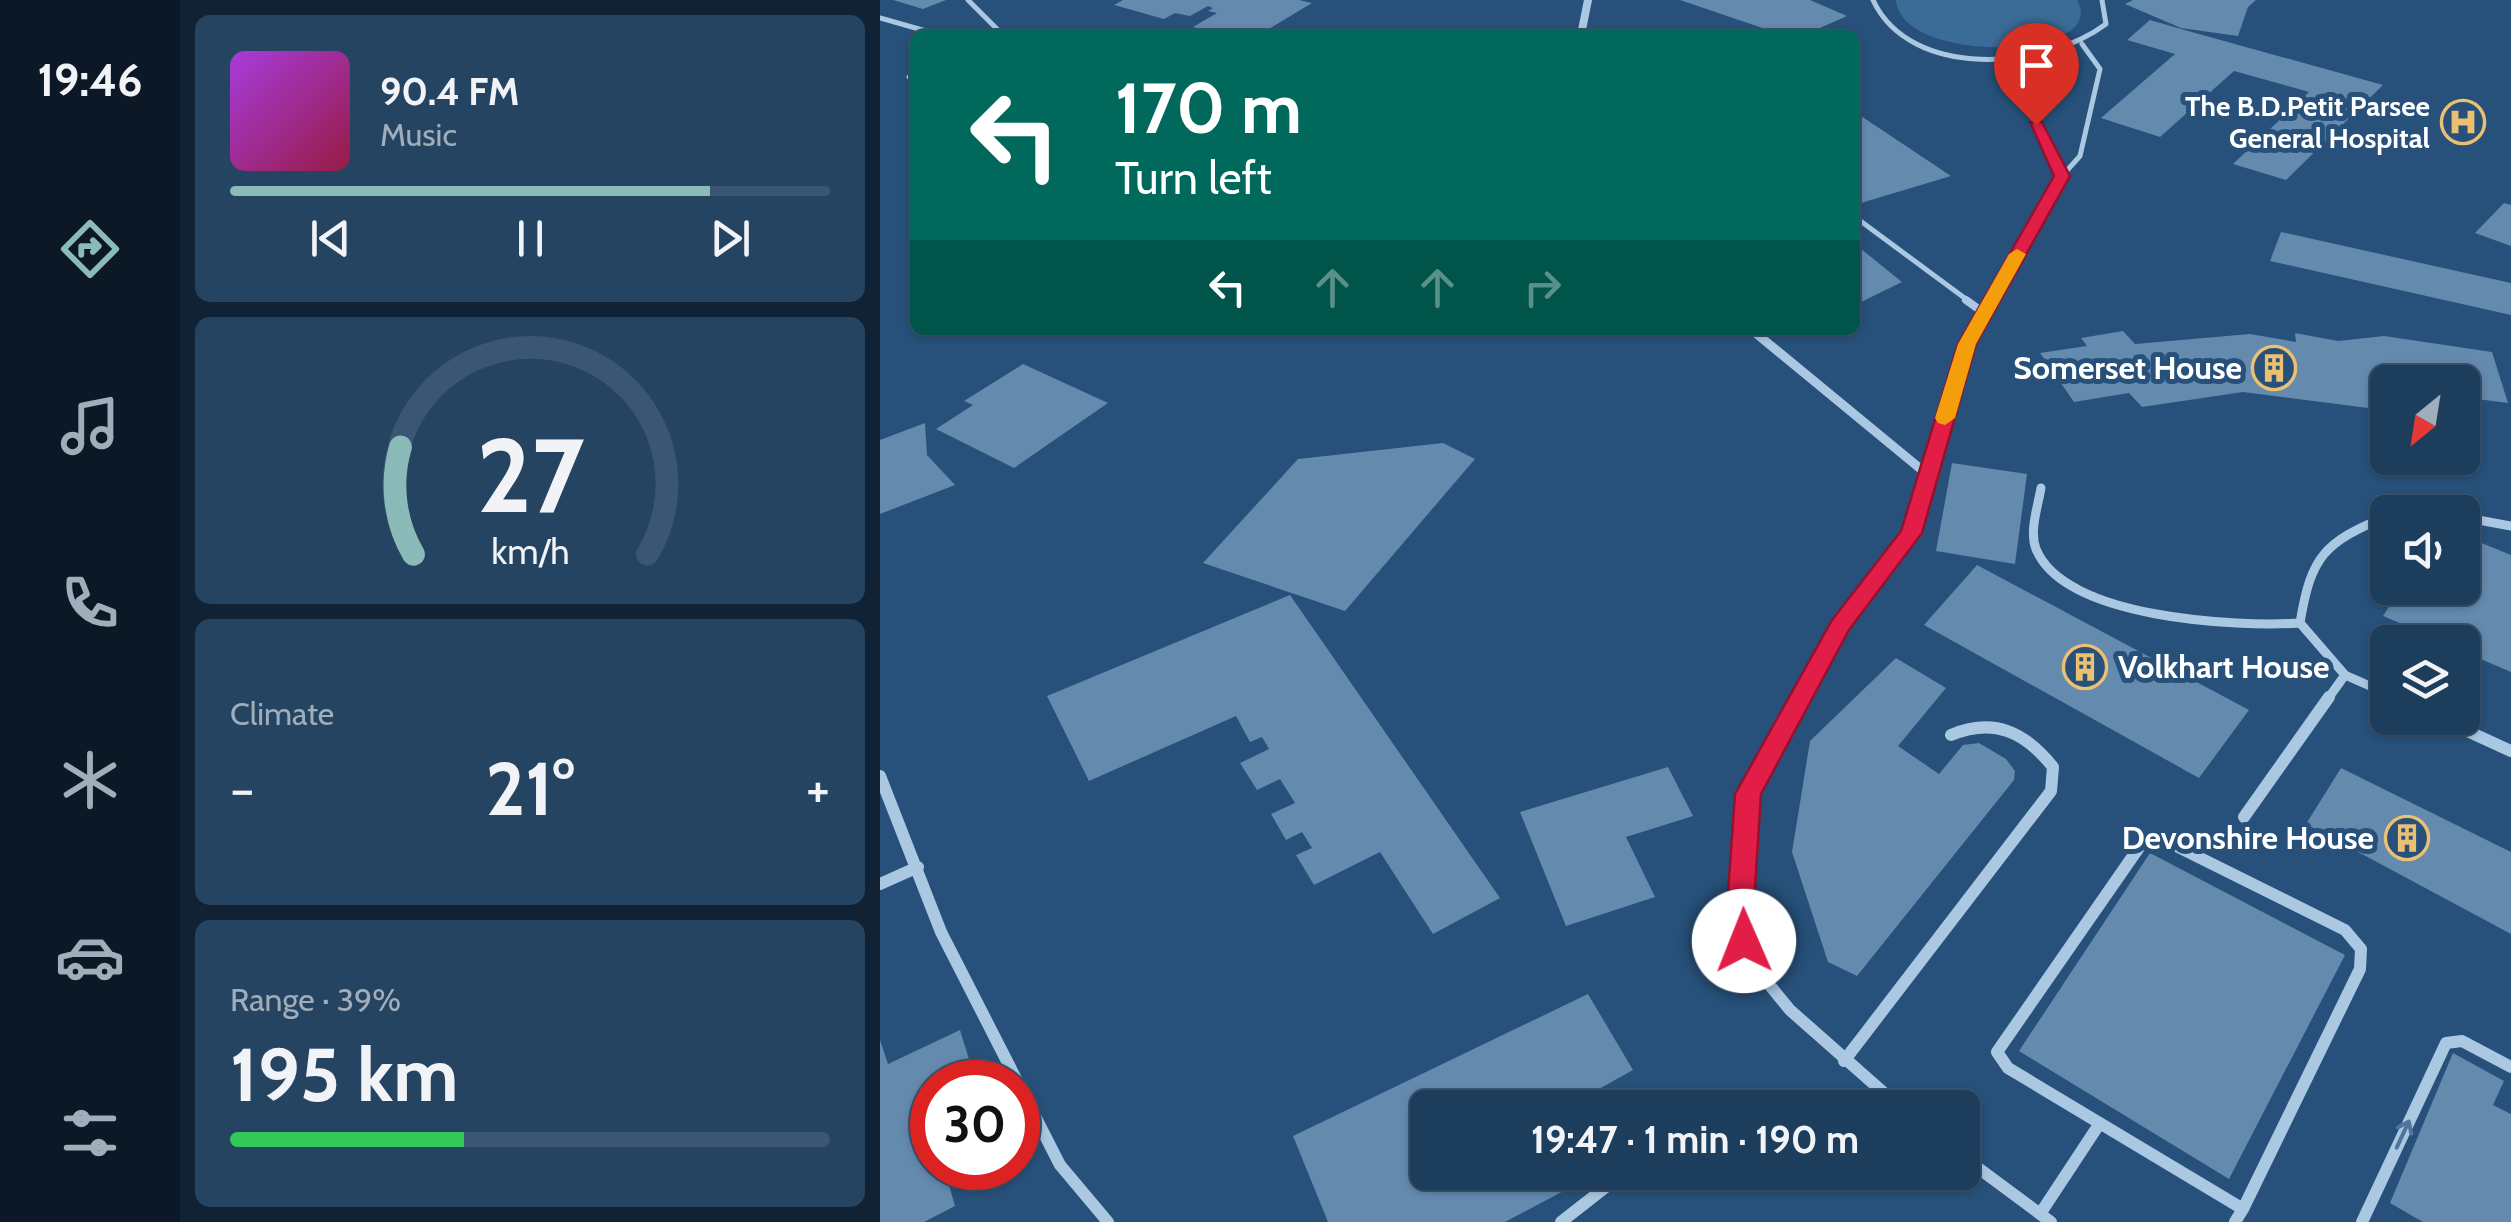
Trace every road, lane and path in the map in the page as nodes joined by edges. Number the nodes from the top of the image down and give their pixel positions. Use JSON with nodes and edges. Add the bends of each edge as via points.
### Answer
{"nodes":[{"id":1,"x":968,"y":0,"type":"edge"},
{"id":2,"x":1588,"y":0,"type":"edge"},
{"id":3,"x":1873,"y":0,"type":"edge"},
{"id":4,"x":2102,"y":0,"type":"edge"},
{"id":5,"x":880,"y":18,"type":"edge"},
{"id":6,"x":922,"y":30,"type":"edge"},
{"id":7,"x":997,"y":30,"type":"edge"},
{"id":8,"x":1582,"y":30,"type":"edge"},
{"id":9,"x":2082,"y":44,"type":"junction"},
{"id":10,"x":2003,"y":59,"type":"junction"},
{"id":11,"x":2062,"y":176,"type":"junction"},
{"id":12,"x":1860,"y":221,"type":"edge"},
{"id":13,"x":1984,"y":313,"type":"junction"},
{"id":14,"x":1758,"y":335,"type":"edge"},
{"id":15,"x":1928,"y":475,"type":"junction"},
{"id":16,"x":2041,"y":488,"type":"dead end"},
{"id":17,"x":2480,"y":520,"type":"edge"},
{"id":18,"x":2370,"y":523,"type":"edge"},
{"id":19,"x":2511,"y":526,"type":"edge"},
{"id":20,"x":2300,"y":623,"type":"junction"},
{"id":21,"x":2345,"y":675,"type":"junction"},
{"id":22,"x":2370,"y":686,"type":"edge"},
{"id":23,"x":1951,"y":735,"type":"dead end"},
{"id":24,"x":2477,"y":735,"type":"edge"},
{"id":25,"x":2511,"y":751,"type":"edge"},
{"id":26,"x":880,"y":776,"type":"edge"},
{"id":27,"x":2244,"y":816,"type":"dead end"},
{"id":28,"x":918,"y":867,"type":"junction"},
{"id":29,"x":880,"y":884,"type":"edge"},
{"id":30,"x":1844,"y":1061,"type":"junction"},
{"id":31,"x":2511,"y":1067,"type":"edge"},
{"id":32,"x":1879,"y":1090,"type":"edge"},
{"id":33,"x":2100,"y":1122,"type":"junction"},
{"id":34,"x":1980,"y":1169,"type":"edge"},
{"id":35,"x":1602,"y":1190,"type":"edge"},
{"id":36,"x":2239,"y":1215,"type":"edge"},
{"id":37,"x":2046,"y":1218,"type":"edge"},
{"id":38,"x":1108,"y":1222,"type":"edge"},
{"id":39,"x":1561,"y":1222,"type":"edge"},
{"id":40,"x":2362,"y":1222,"type":"edge"}],
"edges":[{"from":1,"to":7,"type":"lane"},
{"from":2,"to":8,"type":"street"},
{"from":3,"to":10,"type":"lane","via":[[1880,20],[1901,36]]},
{"from":4,"to":9,"type":"lane","via":[[2106,24]]},
{"from":5,"to":6,"type":"lane"},
{"from":9,"to":10,"type":"lane"},
{"from":9,"to":11,"type":"lane","via":[[2100,69],[2080,156]]},
{"from":10,"to":11,"type":"lane"},
{"from":11,"to":13,"type":"street"},
{"from":12,"to":13,"type":"lane"},
{"from":13,"to":15,"type":"street","via":[[1967,344]]},
{"from":14,"to":15,"type":"street"},
{"from":15,"to":30,"type":"street","via":[[1911,533],[1840,626],[1748,794],[1740,921],[1748,960]]},
{"from":16,"to":20,"type":"street","via":[[2034,547],[2043,562],[2081,588],[2193,622]]},
{"from":17,"to":19,"type":"street"},
{"from":18,"to":20,"type":"street","via":[[2329,550],[2306,580]]},
{"from":20,"to":21,"type":"street"},
{"from":21,"to":22,"type":"street"},
{"from":21,"to":27,"type":"street"},
{"from":23,"to":30,"type":"street","via":[[1988,723],[2037,745],[2053,767],[2051,791]]},
{"from":24,"to":25,"type":"street"},
{"from":26,"to":28,"type":"street"},
{"from":28,"to":29,"type":"street"},
{"from":28,"to":38,"type":"street","via":[[940,932],[1060,1165]]},
{"from":30,"to":32,"type":"street"},
{"from":40,"to":31,"type":"street","one_way":true,"via":[[2446,1042],[2462,1041]]},
{"from":33,"to":36,"type":"street"},
{"from":33,"to":36,"type":"street","via":[[2008,1068],[1997,1052],[2140,846],[2150,839],[2170,843],[2346,930],[2361,949],[2360,969]]},
{"from":33,"to":37,"type":"street"},
{"from":34,"to":37,"type":"street"},
{"from":35,"to":39,"type":"street"}]}
